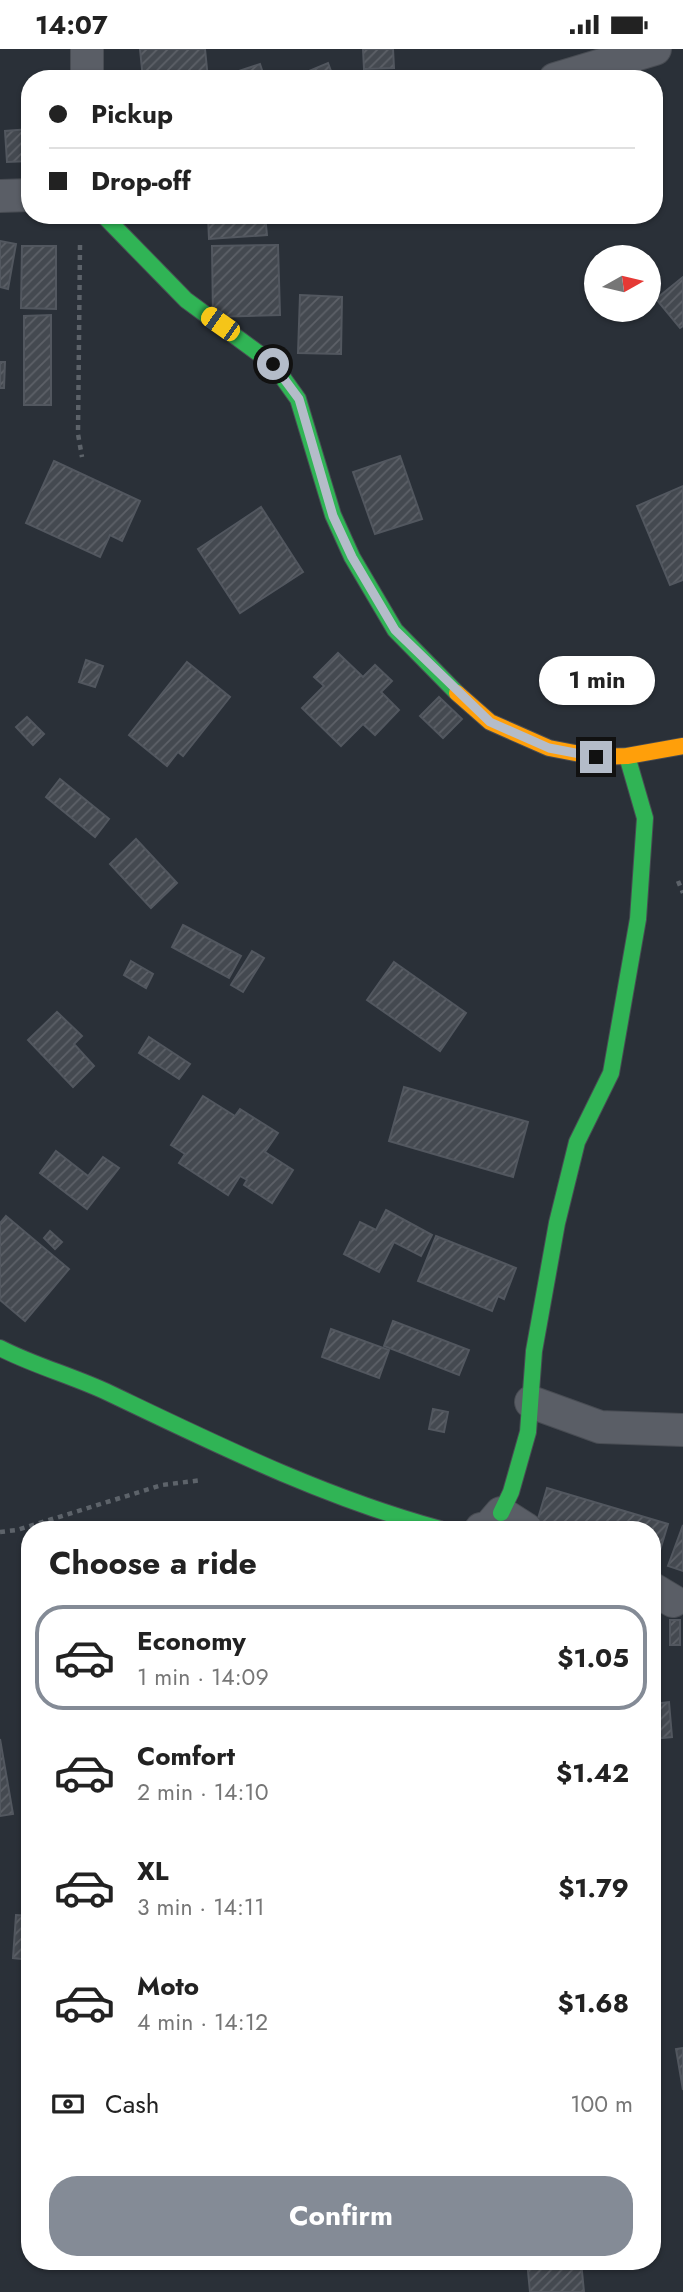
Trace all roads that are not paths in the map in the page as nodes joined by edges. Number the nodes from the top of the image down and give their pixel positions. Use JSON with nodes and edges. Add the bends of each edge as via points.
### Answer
{"nodes":[{"id":1,"x":87,"y":49,"type":"edge"},
{"id":2,"x":655,"y":49,"type":"edge"},
{"id":3,"x":87,"y":70,"type":"edge"},
{"id":4,"x":585,"y":70,"type":"edge"},
{"id":5,"x":21,"y":195,"type":"edge"},
{"id":6,"x":0,"y":196,"type":"edge"},
{"id":7,"x":112,"y":224,"type":"edge"},
{"id":8,"x":683,"y":746,"type":"edge"},
{"id":9,"x":627,"y":756,"type":"junction"},
{"id":10,"x":0,"y":1348,"type":"edge"},
{"id":11,"x":531,"y":1402,"type":"junction"},
{"id":12,"x":683,"y":1430,"type":"edge"},
{"id":13,"x":415,"y":1521,"type":"edge"},
{"id":14,"x":504,"y":1521,"type":"edge"}],
"edges":[{"from":1,"to":3,"type":"street"},
{"from":2,"to":4,"type":"street"},
{"from":5,"to":6,"type":"street"},
{"from":7,"to":9,"type":"street","via":[[186,300],[273,364],[299,399],[333,516],[352,557],[395,630],[423,660],[490,722],[517,736],[596,757]]},
{"from":8,"to":9,"type":"street"},
{"from":9,"to":11,"type":"street","via":[[645,818],[638,919],[611,1073],[577,1142],[557,1223],[534,1351]]},
{"from":10,"to":13,"type":"street","via":[[106,1391],[300,1485]]},
{"from":11,"to":12,"type":"street","via":[[600,1427]]},
{"from":11,"to":14,"type":"street","via":[[528,1432]]}]}
